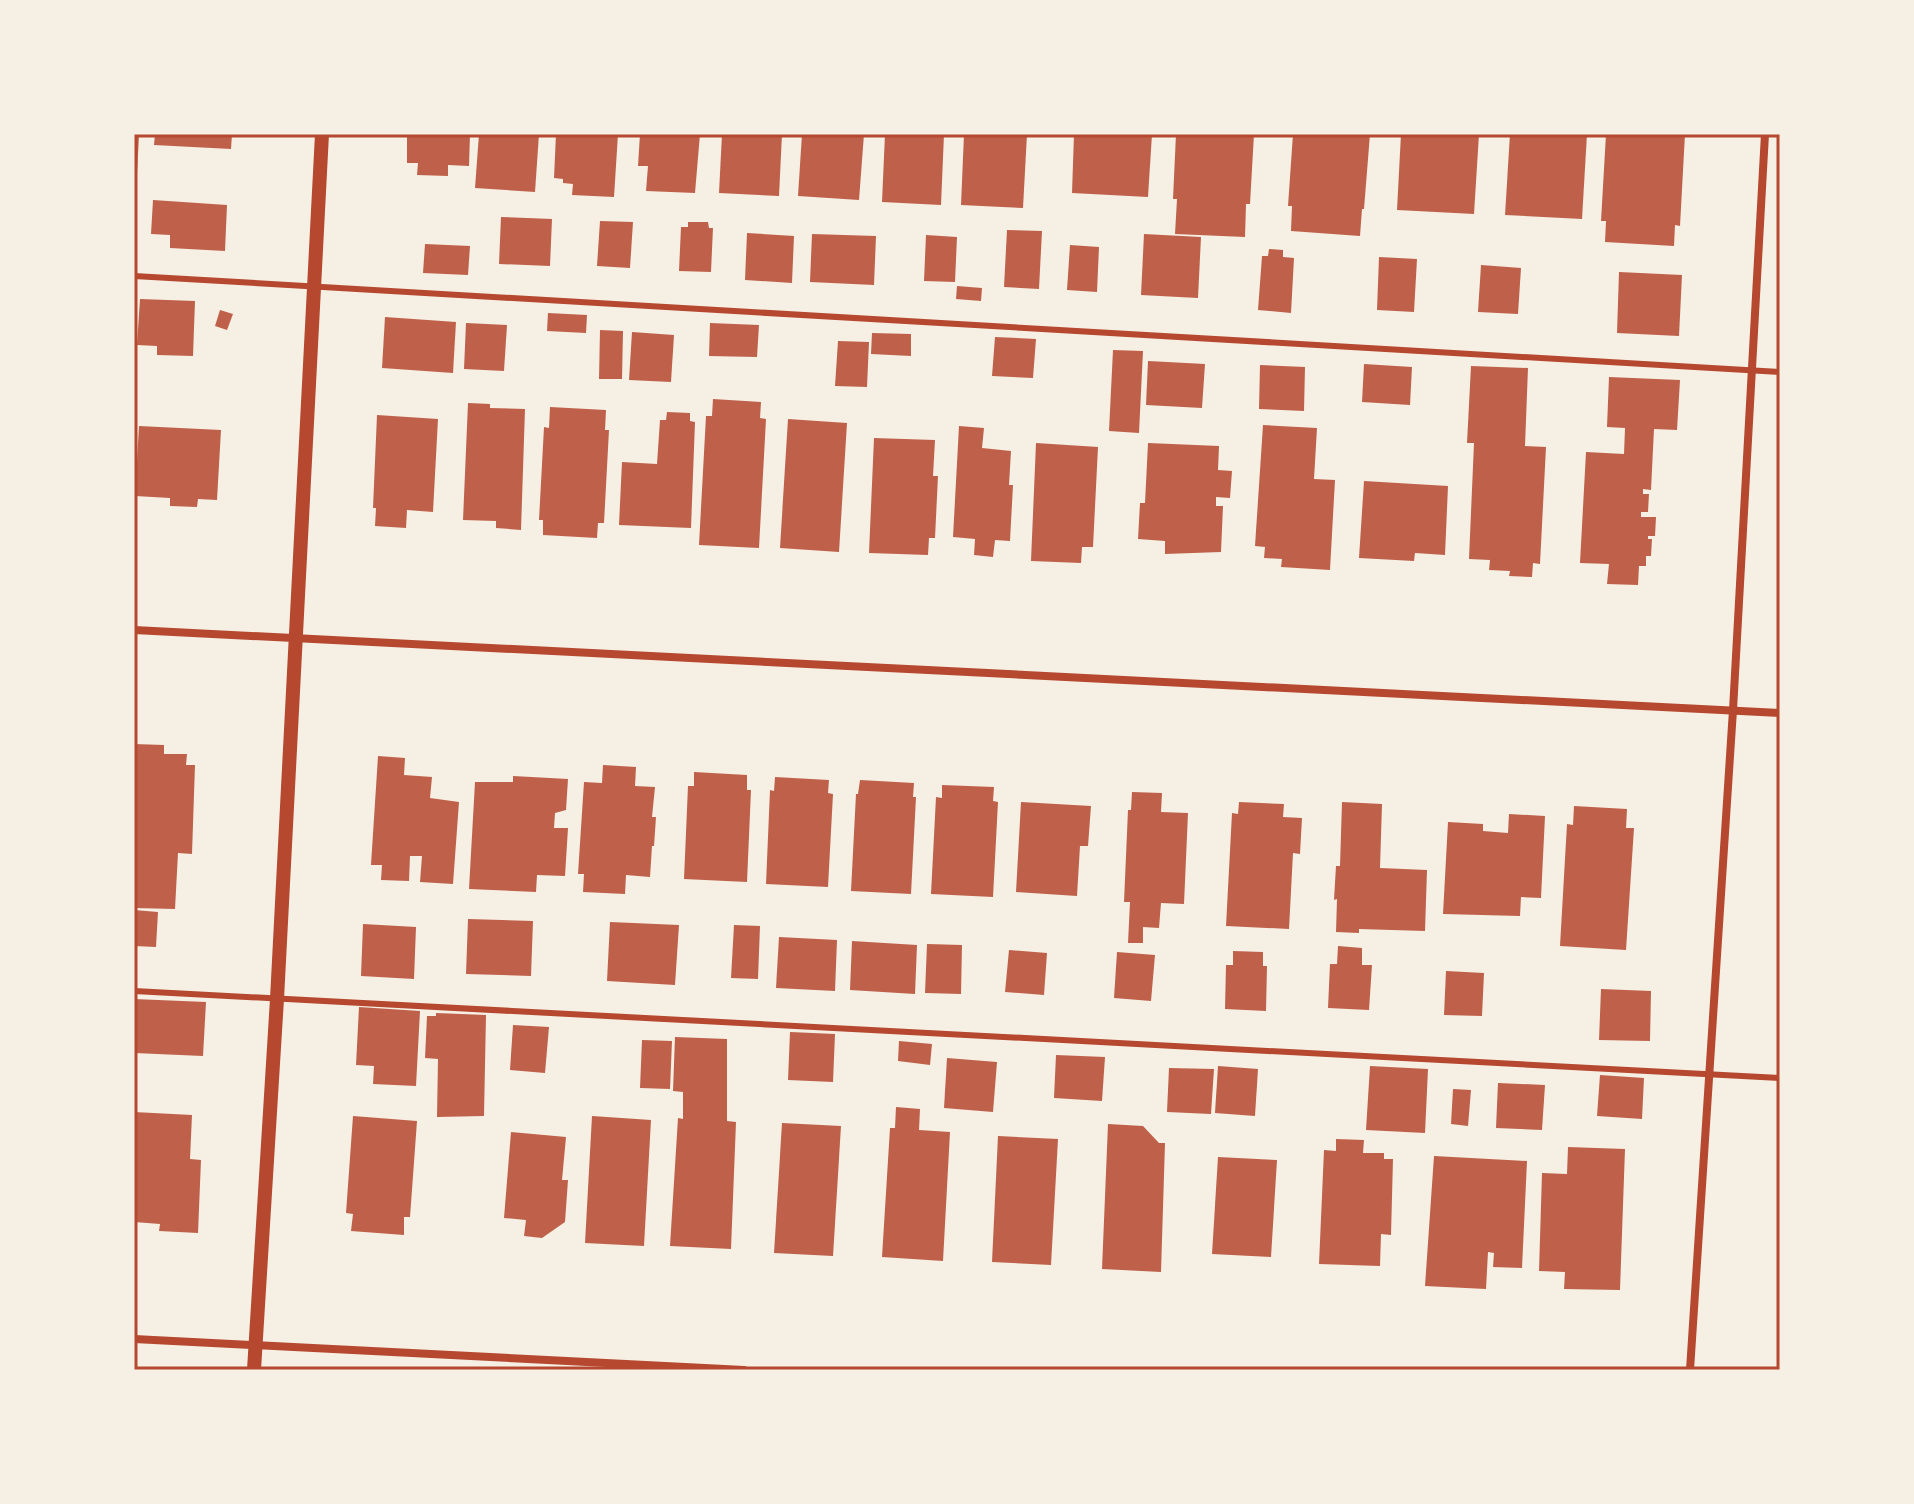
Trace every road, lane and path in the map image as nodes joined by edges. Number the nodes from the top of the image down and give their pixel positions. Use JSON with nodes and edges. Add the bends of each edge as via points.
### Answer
{"nodes":[{"id":1,"x":322,"y":134,"type":"edge"},
{"id":2,"x":1765,"y":134,"type":"edge"},
{"id":3,"x":134,"y":276,"type":"edge"},
{"id":4,"x":315,"y":287,"type":"junction"},
{"id":5,"x":1753,"y":371,"type":"junction"},
{"id":6,"x":1780,"y":372,"type":"edge"},
{"id":7,"x":134,"y":630,"type":"edge"},
{"id":8,"x":297,"y":639,"type":"junction"},
{"id":9,"x":1733,"y":710,"type":"junction"},
{"id":10,"x":1780,"y":713,"type":"edge"},
{"id":11,"x":134,"y":991,"type":"edge"},
{"id":12,"x":277,"y":999,"type":"junction"},
{"id":13,"x":1709,"y":1074,"type":"junction"},
{"id":14,"x":1780,"y":1078,"type":"edge"},
{"id":15,"x":134,"y":1339,"type":"edge"},
{"id":16,"x":255,"y":1345,"type":"junction"},
{"id":17,"x":254,"y":1370,"type":"edge"},
{"id":18,"x":744,"y":1370,"type":"edge"},
{"id":19,"x":1690,"y":1370,"type":"edge"}],
"edges":[{"from":1,"to":4,"type":"street"},
{"from":2,"to":5,"type":"street"},
{"from":3,"to":4,"type":"lane"},
{"from":4,"to":5,"type":"lane"},
{"from":4,"to":8,"type":"street"},
{"from":5,"to":6,"type":"lane"},
{"from":5,"to":9,"type":"street"},
{"from":7,"to":8,"type":"street"},
{"from":8,"to":9,"type":"street"},
{"from":8,"to":12,"type":"street"},
{"from":9,"to":10,"type":"street"},
{"from":9,"to":13,"type":"street"},
{"from":11,"to":12,"type":"lane"},
{"from":12,"to":13,"type":"lane"},
{"from":12,"to":16,"type":"street"},
{"from":13,"to":14,"type":"lane"},
{"from":13,"to":19,"type":"street"},
{"from":15,"to":16,"type":"street"},
{"from":16,"to":17,"type":"street"},
{"from":16,"to":18,"type":"street"}]}
